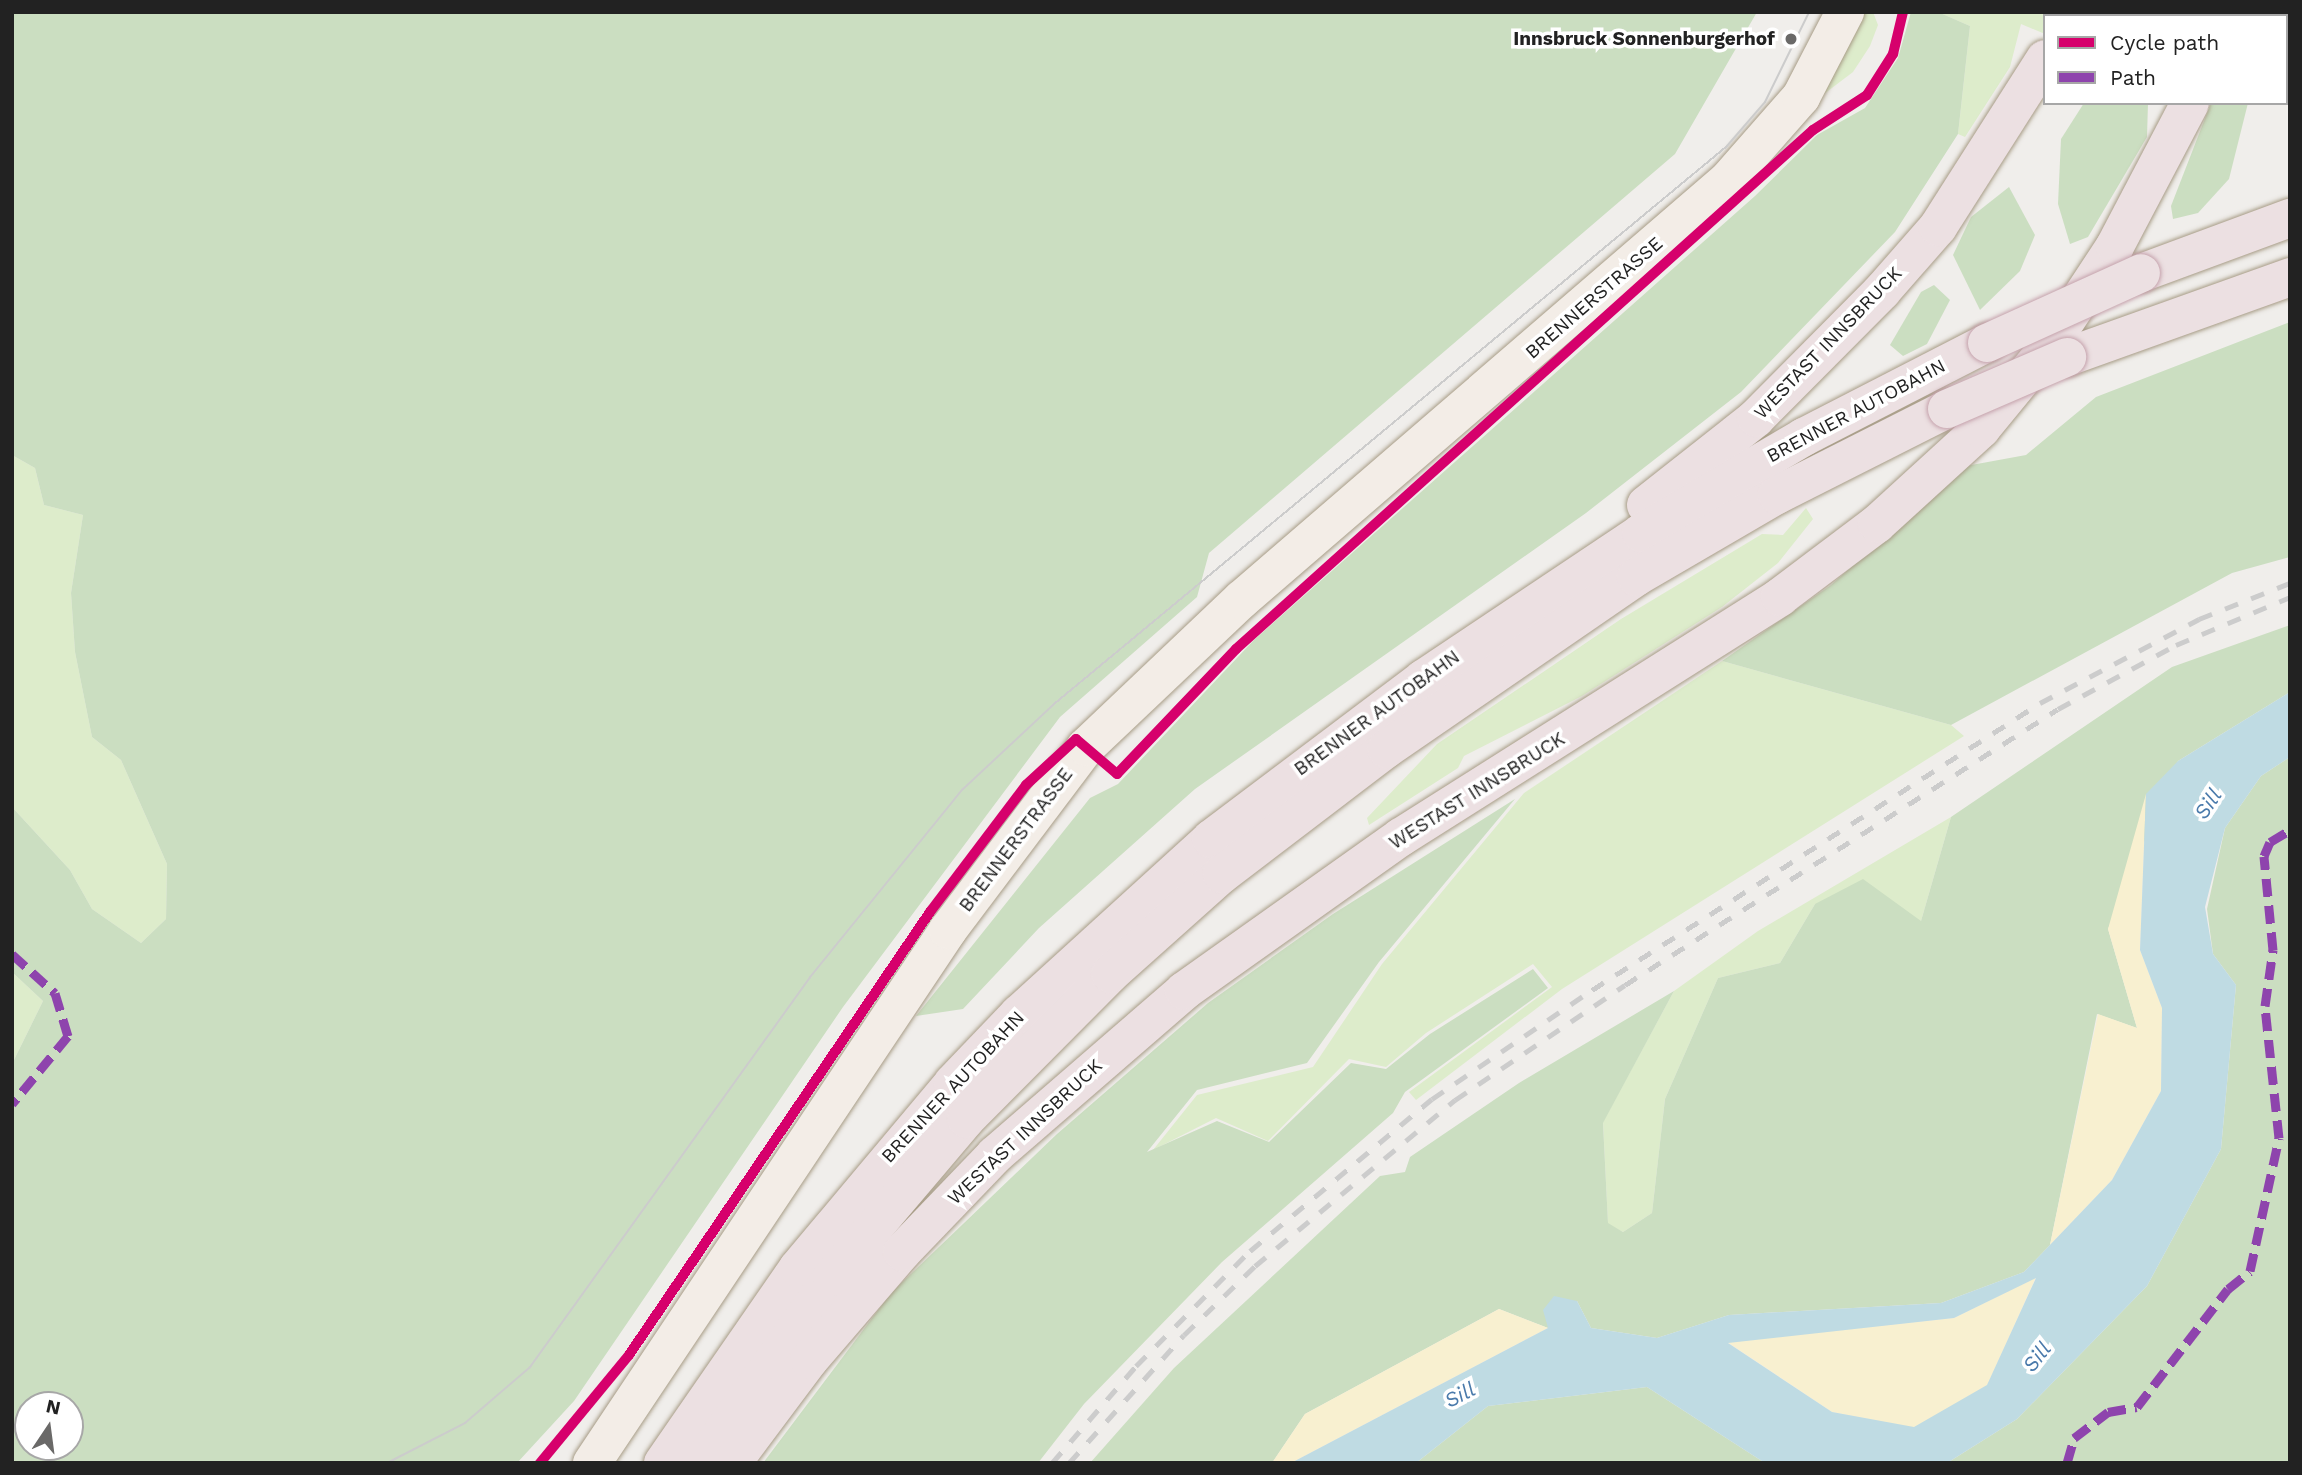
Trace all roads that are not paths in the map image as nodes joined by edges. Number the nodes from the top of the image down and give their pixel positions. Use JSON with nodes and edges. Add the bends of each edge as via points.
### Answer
{"nodes":[{"id":1,"x":1846,"y":12,"type":"edge"},
{"id":2,"x":2043,"y":62,"type":"edge"},
{"id":3,"x":2188,"y":105,"type":"edge"},
{"id":4,"x":2290,"y":218,"type":"edge"},
{"id":5,"x":2290,"y":277,"type":"edge"},
{"id":6,"x":1423,"y":679,"type":"junction"},
{"id":7,"x":654,"y":1365,"type":"junction"},
{"id":8,"x":562,"y":1463,"type":"edge"},
{"id":9,"x":592,"y":1463,"type":"edge"},
{"id":10,"x":663,"y":1463,"type":"edge"},
{"id":11,"x":701,"y":1463,"type":"edge"},
{"id":12,"x":732,"y":1463,"type":"edge"}],
"edges":[{"from":1,"to":7,"type":"main road","name":"BRENNERSTRASSE","via":[[1801,97],[1728,180],[1303,551],[1035,842],[880,1038]]},
{"from":2,"to":6,"type":"highway","name":"WESTAST INNSBRUCK","via":[[1938,227],[1796,381],[1717,452]]},
{"from":3,"to":12,"type":"highway","name":"WESTAST INNSBRUCK","via":[[2115,246],[2050,345],[1982,429],[1877,524],[1780,597],[1401,837],[1184,991],[995,1155],[809,1360]]},
{"from":4,"to":6,"type":"highway","name":"BRENNER AUTOBAHN","bridge":true,"via":[[2141,273],[1987,343],[1804,437],[1652,526]]},
{"from":5,"to":11,"type":"highway","name":"BRENNER AUTOBAHN","bridge":true,"via":[[2067,357],[1947,410],[1777,495],[1636,577],[1386,749],[1223,874],[1091,993],[966,1119],[832,1277]]},
{"from":6,"to":10,"type":"highway","name":"BRENNER AUTOBAHN","via":[[1211,839],[971,1063],[798,1268]]},
{"from":7,"to":8,"type":"main road"},
{"from":7,"to":9,"type":"main road"}]}
